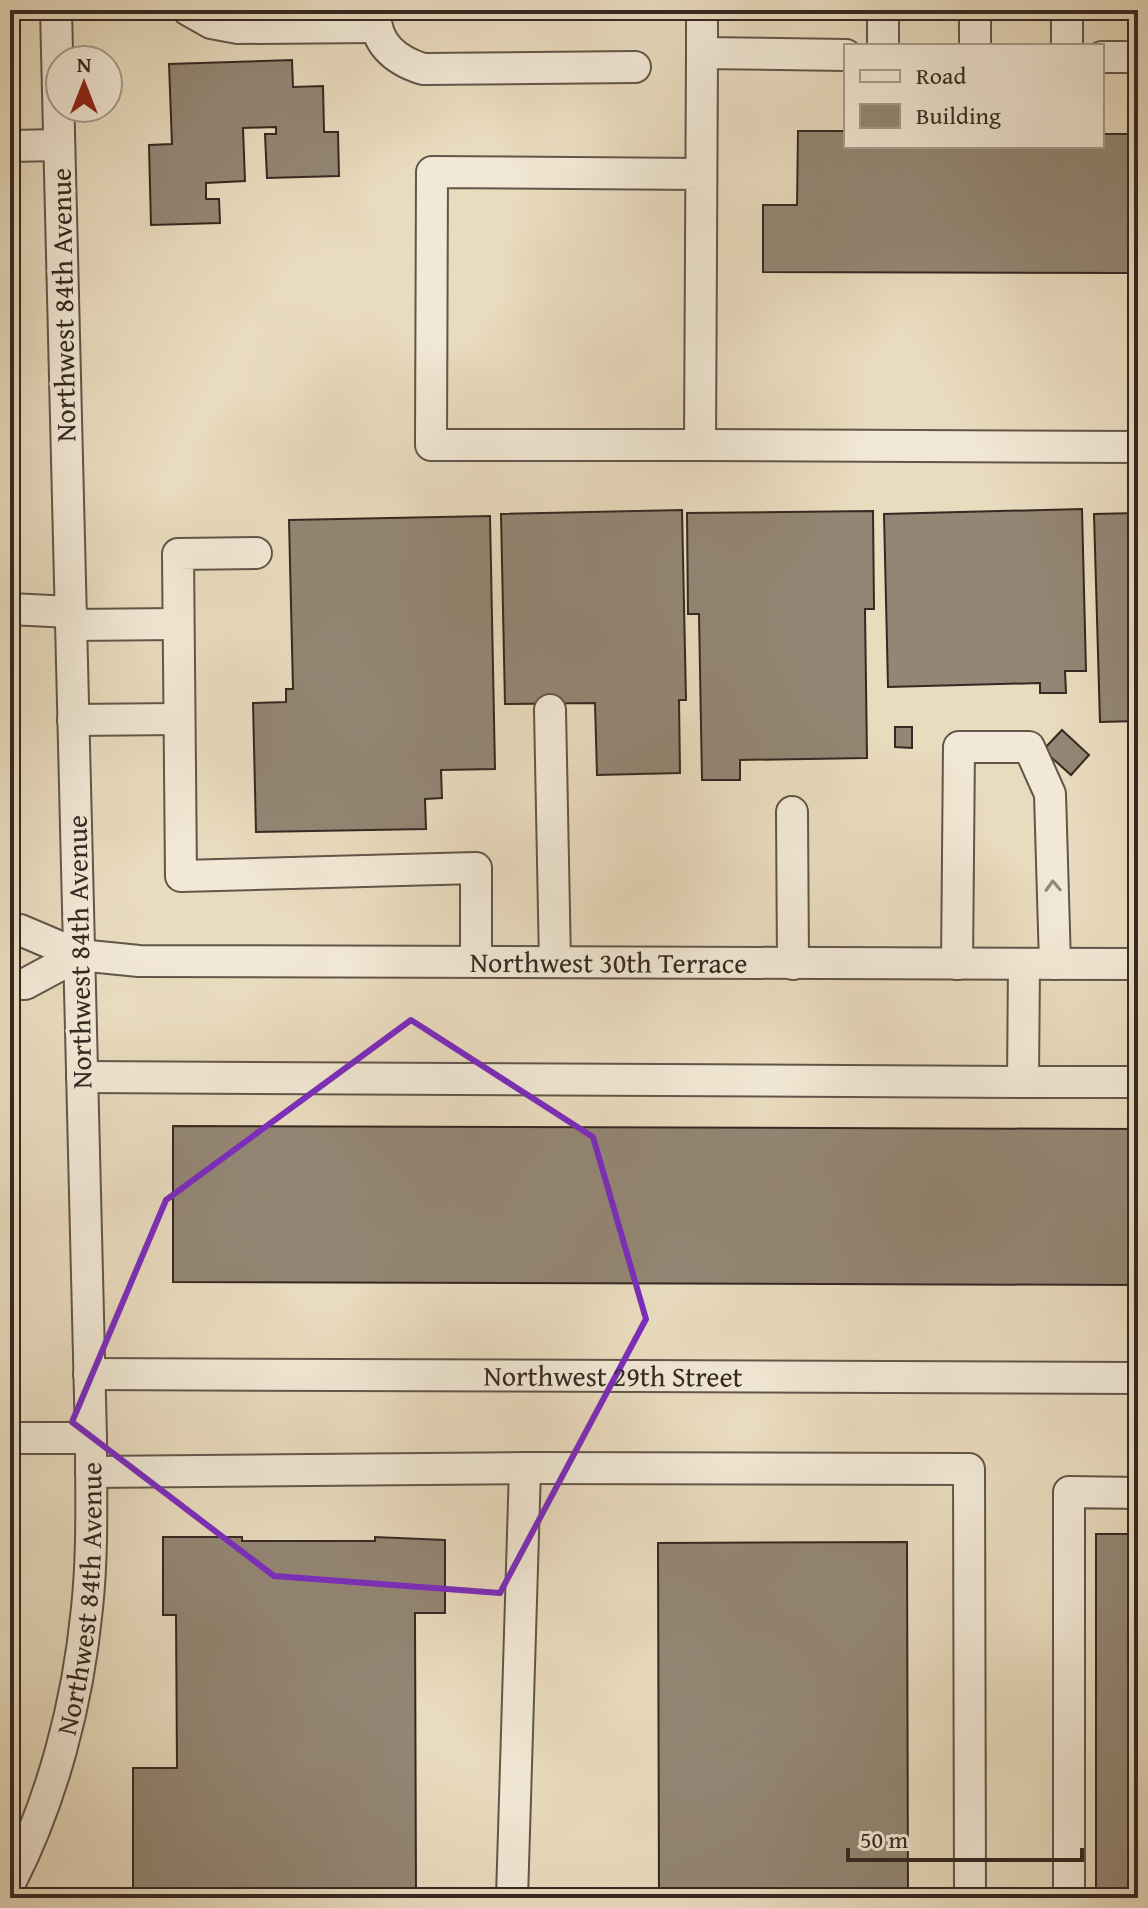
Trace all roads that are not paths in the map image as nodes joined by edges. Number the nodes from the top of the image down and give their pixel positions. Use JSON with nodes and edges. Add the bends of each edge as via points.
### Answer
{"nodes":[{"id":1,"x":56,"y":10,"type":"edge"},
{"id":2,"x":188,"y":10,"type":"edge"},
{"id":3,"x":702,"y":10,"type":"edge"},
{"id":4,"x":883,"y":10,"type":"edge"},
{"id":5,"x":975,"y":10,"type":"edge"},
{"id":6,"x":1067,"y":10,"type":"edge"},
{"id":7,"x":375,"y":18,"type":"edge"},
{"id":8,"x":883,"y":44,"type":"edge"},
{"id":9,"x":975,"y":44,"type":"edge"},
{"id":10,"x":1067,"y":44,"type":"edge"},
{"id":11,"x":702,"y":53,"type":"junction"},
{"id":12,"x":844,"y":55,"type":"edge"},
{"id":13,"x":1104,"y":57,"type":"edge"},
{"id":14,"x":1138,"y":57,"type":"edge"},
{"id":15,"x":635,"y":67,"type":"dead end"},
{"id":16,"x":59,"y":145,"type":"junction"},
{"id":17,"x":10,"y":146,"type":"edge"},
{"id":18,"x":701,"y":174,"type":"junction"},
{"id":19,"x":700,"y":445,"type":"junction"},
{"id":20,"x":1138,"y":447,"type":"edge"},
{"id":21,"x":256,"y":553,"type":"dead end"},
{"id":22,"x":10,"y":609,"type":"edge"},
{"id":23,"x":71,"y":618,"type":"junction"},
{"id":24,"x":177,"y":624,"type":"junction"},
{"id":25,"x":550,"y":710,"type":"dead end"},
{"id":26,"x":178,"y":719,"type":"junction"},
{"id":27,"x":73,"y":720,"type":"junction"},
{"id":28,"x":792,"y":812,"type":"dead end"},
{"id":29,"x":10,"y":930,"type":"edge"},
{"id":30,"x":79,"y":955,"type":"junction"},
{"id":31,"x":476,"y":962,"type":"junction"},
{"id":32,"x":555,"y":962,"type":"junction"},
{"id":33,"x":793,"y":964,"type":"junction"},
{"id":34,"x":957,"y":964,"type":"junction"},
{"id":35,"x":1024,"y":964,"type":"junction"},
{"id":36,"x":1055,"y":964,"type":"junction"},
{"id":37,"x":1138,"y":964,"type":"edge"},
{"id":38,"x":10,"y":984,"type":"edge"},
{"id":39,"x":82,"y":1077,"type":"junction"},
{"id":40,"x":1023,"y":1082,"type":"junction"},
{"id":41,"x":1138,"y":1082,"type":"edge"},
{"id":42,"x":89,"y":1374,"type":"junction"},
{"id":43,"x":1138,"y":1378,"type":"edge"},
{"id":44,"x":10,"y":1438,"type":"edge"},
{"id":45,"x":91,"y":1438,"type":"junction"},
{"id":46,"x":525,"y":1468,"type":"junction"},
{"id":47,"x":91,"y":1472,"type":"junction"},
{"id":48,"x":1138,"y":1493,"type":"edge"},
{"id":49,"x":19,"y":1840,"type":"edge"},
{"id":50,"x":10,"y":1883,"type":"edge"},
{"id":51,"x":512,"y":1898,"type":"edge"},
{"id":52,"x":970,"y":1898,"type":"edge"},
{"id":53,"x":1069,"y":1898,"type":"edge"}],
"edges":[{"from":1,"to":16,"type":"street","name":"Northwest 84th Avenue"},
{"from":2,"to":7,"type":"street","via":[[211,23],[238,28]]},
{"from":3,"to":11,"type":"street"},
{"from":4,"to":8,"type":"street"},
{"from":5,"to":9,"type":"street"},
{"from":6,"to":10,"type":"street"},
{"from":7,"to":15,"type":"street","via":[[381,40],[398,58],[423,69]]},
{"from":11,"to":12,"type":"street"},
{"from":11,"to":18,"type":"street"},
{"from":13,"to":14,"type":"street"},
{"from":16,"to":17,"type":"street"},
{"from":16,"to":23,"type":"street","name":"Northwest 84th Avenue"},
{"from":18,"to":19,"type":"street"},
{"from":18,"to":19,"type":"street","via":[[432,172],[431,248],[431,445]]},
{"from":19,"to":20,"type":"street"},
{"from":21,"to":24,"type":"street","via":[[178,554]]},
{"from":22,"to":23,"type":"street"},
{"from":23,"to":24,"type":"street"},
{"from":23,"to":27,"type":"street","name":"Northwest 84th Avenue"},
{"from":24,"to":26,"type":"street"},
{"from":25,"to":32,"type":"street"},
{"from":26,"to":27,"type":"street"},
{"from":26,"to":31,"type":"street","via":[[181,876],[476,868]]},
{"from":27,"to":30,"type":"street","name":"Northwest 84th Avenue"},
{"from":28,"to":33,"type":"street"},
{"from":29,"to":30,"type":"street","name":"Northwest 30th Terrace"},
{"from":30,"to":31,"type":"street","name":"Northwest 30th Terrace","via":[[139,961]]},
{"from":30,"to":38,"type":"street","via":[[25,984]]},
{"from":30,"to":39,"type":"street","name":"Northwest 84th Avenue"},
{"from":31,"to":32,"type":"street","name":"Northwest 30th Terrace"},
{"from":32,"to":33,"type":"street","name":"Northwest 30th Terrace"},
{"from":33,"to":34,"type":"street","name":"Northwest 30th Terrace"},
{"from":34,"to":35,"type":"street","name":"Northwest 30th Terrace"},
{"from":36,"to":34,"type":"street","one_way":true,"via":[[1050,794],[1029,747],[959,747]]},
{"from":35,"to":36,"type":"street","name":"Northwest 30th Terrace"},
{"from":35,"to":40,"type":"street"},
{"from":36,"to":37,"type":"street","name":"Northwest 30th Terrace"},
{"from":39,"to":40,"type":"street"},
{"from":39,"to":42,"type":"street","name":"Northwest 84th Avenue"},
{"from":40,"to":41,"type":"street"},
{"from":42,"to":43,"type":"street","name":"Northwest 29th Street"},
{"from":42,"to":45,"type":"street","name":"Northwest 84th Avenue"},
{"from":44,"to":45,"type":"street"},
{"from":45,"to":47,"type":"street","name":"Northwest 84th Avenue"},
{"from":46,"to":47,"type":"street"},
{"from":46,"to":51,"type":"street"},
{"from":46,"to":52,"type":"street","via":[[969,1469]]},
{"from":47,"to":49,"type":"street","name":"Northwest 84th Avenue","via":[[90,1572],[80,1661],[57,1760]]},
{"from":48,"to":53,"type":"street","via":[[1069,1492]]},
{"from":49,"to":50,"type":"street","name":"Northwest 84th Avenue"}]}
